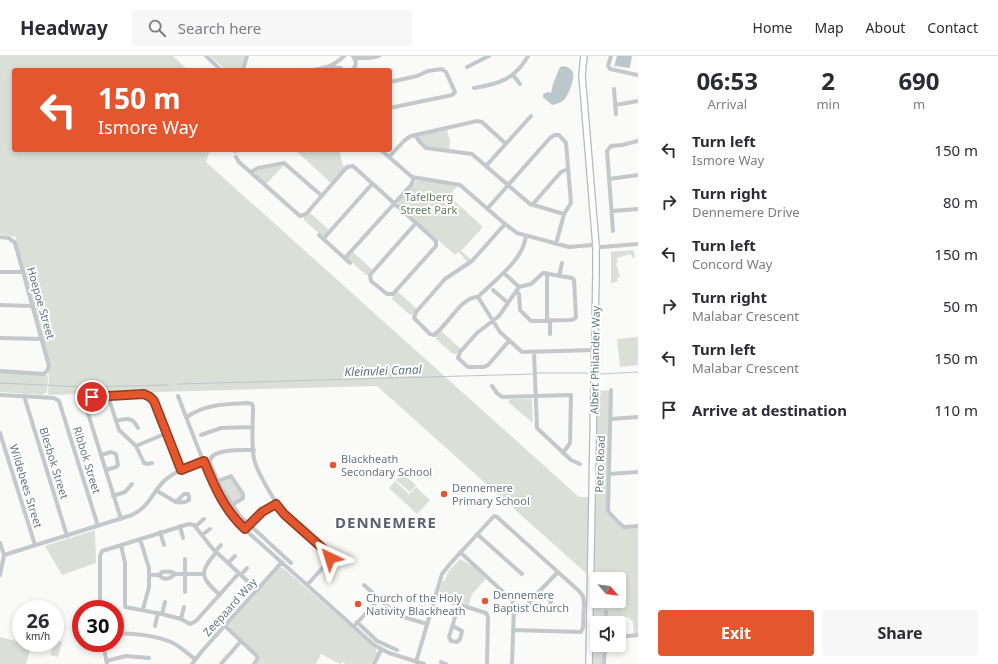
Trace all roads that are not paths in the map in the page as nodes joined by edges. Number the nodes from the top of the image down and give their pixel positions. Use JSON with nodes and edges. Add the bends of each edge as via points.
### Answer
{"nodes":[{"id":1,"x":206,"y":56,"type":"edge"},
{"id":2,"x":247,"y":56,"type":"edge"},
{"id":3,"x":344,"y":56,"type":"edge"},
{"id":4,"x":380,"y":56,"type":"edge"},
{"id":5,"x":489,"y":56,"type":"edge"},
{"id":6,"x":528,"y":56,"type":"edge"},
{"id":7,"x":584,"y":56,"type":"edge"},
{"id":8,"x":610,"y":56,"type":"edge"},
{"id":9,"x":353,"y":57,"type":"edge"},
{"id":10,"x":369,"y":58,"type":"junction"},
{"id":11,"x":340,"y":61,"type":"junction"},
{"id":12,"x":328,"y":67,"type":"junction"},
{"id":13,"x":467,"y":67,"type":"dead end"},
{"id":14,"x":219,"y":68,"type":"edge"},
{"id":15,"x":244,"y":68,"type":"edge"},
{"id":16,"x":323,"y":68,"type":"edge"},
{"id":17,"x":336,"y":68,"type":"edge"},
{"id":18,"x":343,"y":68,"type":"edge"},
{"id":19,"x":354,"y":68,"type":"edge"},
{"id":20,"x":355,"y":68,"type":"edge"},
{"id":21,"x":513,"y":75,"type":"junction"},
{"id":22,"x":638,"y":75,"type":"edge"},
{"id":23,"x":392,"y":82,"type":"edge"},
{"id":24,"x":520,"y":84,"type":"dead end"},
{"id":25,"x":474,"y":88,"type":"dead end"},
{"id":26,"x":614,"y":89,"type":"dead end"},
{"id":27,"x":638,"y":101,"type":"edge"},
{"id":28,"x":615,"y":105,"type":"junction"},
{"id":29,"x":392,"y":108,"type":"edge"},
{"id":30,"x":616,"y":114,"type":"dead end"},
{"id":31,"x":531,"y":116,"type":"dead end"},
{"id":32,"x":415,"y":135,"type":"junction"},
{"id":33,"x":638,"y":141,"type":"edge"},
{"id":34,"x":506,"y":144,"type":"junction"},
{"id":35,"x":383,"y":152,"type":"edge"},
{"id":36,"x":236,"y":157,"type":"dead end"},
{"id":37,"x":389,"y":157,"type":"junction"},
{"id":38,"x":486,"y":166,"type":"junction"},
{"id":39,"x":568,"y":169,"type":"junction"},
{"id":40,"x":251,"y":172,"type":"junction"},
{"id":41,"x":638,"y":174,"type":"edge"},
{"id":42,"x":414,"y":178,"type":"junction"},
{"id":43,"x":609,"y":179,"type":"junction"},
{"id":44,"x":372,"y":184,"type":"junction"},
{"id":45,"x":508,"y":185,"type":"junction"},
{"id":46,"x":322,"y":196,"type":"junction"},
{"id":47,"x":394,"y":203,"type":"junction"},
{"id":48,"x":532,"y":204,"type":"junction"},
{"id":49,"x":488,"y":209,"type":"junction"},
{"id":50,"x":638,"y":209,"type":"edge"},
{"id":51,"x":612,"y":211,"type":"junction"},
{"id":52,"x":564,"y":214,"type":"junction"},
{"id":53,"x":416,"y":223,"type":"junction"},
{"id":54,"x":505,"y":224,"type":"junction"},
{"id":55,"x":613,"y":231,"type":"dead end"},
{"id":56,"x":319,"y":235,"type":"dead end"},
{"id":57,"x":526,"y":236,"type":"junction"},
{"id":58,"x":0,"y":237,"type":"edge"},
{"id":59,"x":324,"y":238,"type":"junction"},
{"id":60,"x":556,"y":244,"type":"junction"},
{"id":61,"x":638,"y":244,"type":"edge"},
{"id":62,"x":596,"y":246,"type":"junction"},
{"id":63,"x":345,"y":258,"type":"junction"},
{"id":64,"x":350,"y":262,"type":"dead end"},
{"id":65,"x":562,"y":262,"type":"dead end"},
{"id":66,"x":0,"y":272,"type":"edge"},
{"id":67,"x":23,"y":272,"type":"junction"},
{"id":68,"x":546,"y":273,"type":"junction"},
{"id":69,"x":506,"y":275,"type":"dead end"},
{"id":70,"x":559,"y":276,"type":"junction"},
{"id":71,"x":519,"y":287,"type":"junction"},
{"id":72,"x":493,"y":290,"type":"dead end"},
{"id":73,"x":516,"y":291,"type":"junction"},
{"id":74,"x":478,"y":297,"type":"junction"},
{"id":75,"x":508,"y":303,"type":"junction"},
{"id":76,"x":0,"y":305,"type":"edge"},
{"id":77,"x":32,"y":306,"type":"junction"},
{"id":78,"x":549,"y":320,"type":"junction"},
{"id":79,"x":493,"y":321,"type":"junction"},
{"id":80,"x":550,"y":334,"type":"dead end"},
{"id":81,"x":0,"y":338,"type":"edge"},
{"id":82,"x":42,"y":340,"type":"junction"},
{"id":83,"x":509,"y":341,"type":"junction"},
{"id":84,"x":595,"y":350,"type":"junction"},
{"id":85,"x":534,"y":352,"type":"junction"},
{"id":86,"x":0,"y":371,"type":"edge"},
{"id":87,"x":492,"y":386,"type":"dead end"},
{"id":88,"x":611,"y":390,"type":"dead end"},
{"id":89,"x":0,"y":395,"type":"edge"},
{"id":90,"x":24,"y":396,"type":"junction"},
{"id":91,"x":108,"y":396,"type":"junction"},
{"id":92,"x":178,"y":396,"type":"dead end"},
{"id":93,"x":536,"y":396,"type":"junction"},
{"id":94,"x":186,"y":417,"type":"junction"},
{"id":95,"x":638,"y":417,"type":"edge"},
{"id":96,"x":611,"y":419,"type":"junction"},
{"id":97,"x":116,"y":421,"type":"junction"},
{"id":98,"x":253,"y":427,"type":"junction"},
{"id":99,"x":138,"y":428,"type":"dead end"},
{"id":100,"x":0,"y":432,"type":"edge"},
{"id":101,"x":167,"y":433,"type":"junction"},
{"id":102,"x":201,"y":435,"type":"dead end"},
{"id":103,"x":136,"y":446,"type":"junction"},
{"id":104,"x":254,"y":450,"type":"junction"},
{"id":105,"x":563,"y":453,"type":"junction"},
{"id":106,"x":101,"y":456,"type":"junction"},
{"id":107,"x":204,"y":461,"type":"junction"},
{"id":108,"x":152,"y":463,"type":"dead end"},
{"id":109,"x":580,"y":464,"type":"dead end"},
{"id":110,"x":106,"y":470,"type":"junction"},
{"id":111,"x":181,"y":470,"type":"junction"},
{"id":112,"x":638,"y":472,"type":"edge"},
{"id":113,"x":609,"y":474,"type":"junction"},
{"id":114,"x":218,"y":481,"type":"junction"},
{"id":115,"x":132,"y":484,"type":"dead end"},
{"id":116,"x":158,"y":491,"type":"junction"},
{"id":117,"x":113,"y":496,"type":"junction"},
{"id":118,"x":176,"y":502,"type":"dead end"},
{"id":119,"x":276,"y":504,"type":"junction"},
{"id":120,"x":232,"y":505,"type":"junction"},
{"id":121,"x":121,"y":519,"type":"junction"},
{"id":122,"x":204,"y":519,"type":"dead end"},
{"id":123,"x":249,"y":525,"type":"junction"},
{"id":124,"x":98,"y":526,"type":"junction"},
{"id":125,"x":180,"y":526,"type":"junction"},
{"id":126,"x":196,"y":526,"type":"junction"},
{"id":127,"x":638,"y":526,"type":"edge"},
{"id":128,"x":210,"y":529,"type":"dead end"},
{"id":129,"x":245,"y":529,"type":"junction"},
{"id":130,"x":160,"y":532,"type":"junction"},
{"id":131,"x":477,"y":534,"type":"junction"},
{"id":132,"x":202,"y":535,"type":"junction"},
{"id":133,"x":67,"y":536,"type":"junction"},
{"id":134,"x":183,"y":538,"type":"dead end"},
{"id":135,"x":140,"y":539,"type":"junction"},
{"id":136,"x":0,"y":543,"type":"edge"},
{"id":137,"x":35,"y":545,"type":"junction"},
{"id":138,"x":121,"y":545,"type":"junction"},
{"id":139,"x":164,"y":545,"type":"dead end"},
{"id":140,"x":221,"y":545,"type":"dead end"},
{"id":141,"x":216,"y":552,"type":"junction"},
{"id":142,"x":460,"y":552,"type":"junction"},
{"id":143,"x":4,"y":555,"type":"junction"},
{"id":144,"x":235,"y":556,"type":"dead end"},
{"id":145,"x":185,"y":559,"type":"dead end"},
{"id":146,"x":282,"y":562,"type":"junction"},
{"id":147,"x":228,"y":563,"type":"junction"},
{"id":148,"x":291,"y":563,"type":"dead end"},
{"id":149,"x":247,"y":568,"type":"dead end"},
{"id":150,"x":558,"y":572,"type":"junction"},
{"id":151,"x":175,"y":574,"type":"junction"},
{"id":152,"x":185,"y":574,"type":"junction"},
{"id":153,"x":204,"y":574,"type":"junction"},
{"id":154,"x":240,"y":574,"type":"junction"},
{"id":155,"x":522,"y":574,"type":"dead end"},
{"id":156,"x":0,"y":575,"type":"edge"},
{"id":157,"x":149,"y":575,"type":"junction"},
{"id":158,"x":159,"y":575,"type":"junction"},
{"id":159,"x":307,"y":585,"type":"junction"},
{"id":160,"x":364,"y":585,"type":"dead end"},
{"id":161,"x":257,"y":590,"type":"junction"},
{"id":162,"x":540,"y":591,"type":"junction"},
{"id":163,"x":185,"y":592,"type":"dead end"},
{"id":164,"x":220,"y":595,"type":"junction"},
{"id":165,"x":435,"y":597,"type":"junction"},
{"id":166,"x":379,"y":599,"type":"junction"},
{"id":167,"x":100,"y":600,"type":"edge"},
{"id":168,"x":165,"y":602,"type":"dead end"},
{"id":169,"x":459,"y":604,"type":"junction"},
{"id":170,"x":184,"y":607,"type":"dead end"},
{"id":171,"x":143,"y":610,"type":"junction"},
{"id":172,"x":606,"y":612,"type":"dead end"},
{"id":173,"x":160,"y":614,"type":"junction"},
{"id":174,"x":606,"y":616,"type":"edge"},
{"id":175,"x":180,"y":619,"type":"junction"},
{"id":176,"x":358,"y":622,"type":"junction"},
{"id":177,"x":427,"y":624,"type":"junction"},
{"id":178,"x":155,"y":626,"type":"dead end"},
{"id":179,"x":224,"y":626,"type":"junction"},
{"id":180,"x":453,"y":626,"type":"dead end"},
{"id":181,"x":353,"y":627,"type":"junction"},
{"id":182,"x":513,"y":630,"type":"junction"},
{"id":183,"x":124,"y":634,"type":"edge"},
{"id":184,"x":638,"y":635,"type":"edge"},
{"id":185,"x":626,"y":636,"type":"edge"},
{"id":186,"x":241,"y":641,"type":"junction"},
{"id":187,"x":381,"y":650,"type":"junction"},
{"id":188,"x":397,"y":650,"type":"dead end"},
{"id":189,"x":104,"y":652,"type":"edge"},
{"id":190,"x":604,"y":652,"type":"edge"},
{"id":191,"x":139,"y":657,"type":"junction"},
{"id":192,"x":149,"y":658,"type":"dead end"},
{"id":193,"x":195,"y":659,"type":"junction"},
{"id":194,"x":107,"y":662,"type":"edge"},
{"id":195,"x":416,"y":662,"type":"junction"},
{"id":196,"x":441,"y":662,"type":"dead end"},
{"id":197,"x":138,"y":664,"type":"edge"},
{"id":198,"x":192,"y":664,"type":"edge"},
{"id":199,"x":221,"y":664,"type":"edge"},
{"id":200,"x":254,"y":664,"type":"edge"},
{"id":201,"x":374,"y":664,"type":"edge"},
{"id":202,"x":424,"y":664,"type":"edge"},
{"id":203,"x":446,"y":664,"type":"edge"},
{"id":204,"x":487,"y":664,"type":"edge"},
{"id":205,"x":512,"y":664,"type":"edge"},
{"id":206,"x":589,"y":664,"type":"edge"},
{"id":207,"x":604,"y":664,"type":"edge"}],
"edges":[{"from":1,"to":14,"type":"street"},
{"from":2,"to":15,"type":"street"},
{"from":3,"to":11,"type":"street"},
{"from":4,"to":10,"type":"street"},
{"from":5,"to":13,"type":"street"},
{"from":6,"to":21,"type":"street"},
{"from":7,"to":62,"type":"street","name":"Albert Philander Way","via":[[582,78]]},
{"from":8,"to":22,"type":"street","via":[[608,66],[611,70]]},
{"from":9,"to":10,"type":"street"},
{"from":9,"to":19,"type":"street"},
{"from":10,"to":20,"type":"street"},
{"from":11,"to":12,"type":"street"},
{"from":11,"to":18,"type":"street"},
{"from":12,"to":16,"type":"street"},
{"from":12,"to":17,"type":"street"},
{"from":21,"to":24,"type":"street"},
{"from":21,"to":25,"type":"street","via":[[505,81]]},
{"from":23,"to":29,"type":"street","via":[[442,69],[446,72],[455,92],[452,95]]},
{"from":26,"to":28,"type":"street"},
{"from":27,"to":28,"type":"street"},
{"from":28,"to":30,"type":"street"},
{"from":31,"to":34,"type":"street"},
{"from":32,"to":34,"type":"street","via":[[479,121]]},
{"from":32,"to":37,"type":"street","via":[[407,138]]},
{"from":32,"to":38,"type":"street","via":[[426,148],[472,154]]},
{"from":33,"to":43,"type":"street","via":[[609,148]]},
{"from":34,"to":38,"type":"street"},
{"from":35,"to":37,"type":"street"},
{"from":36,"to":40,"type":"street"},
{"from":37,"to":42,"type":"street"},
{"from":38,"to":45,"type":"street"},
{"from":39,"to":45,"type":"street","via":[[566,143],[560,135],[555,135]]},
{"from":39,"to":48,"type":"street","via":[[561,172]]},
{"from":39,"to":52,"type":"street","via":[[570,204]]},
{"from":40,"to":46,"type":"street","via":[[258,168],[284,163]]},
{"from":40,"to":46,"type":"street","via":[[300,216],[304,216]]},
{"from":41,"to":43,"type":"street"},
{"from":42,"to":47,"type":"street","via":[[411,185]]},
{"from":42,"to":49,"type":"street","via":[[459,184]]},
{"from":43,"to":51,"type":"street"},
{"from":44,"to":46,"type":"street","via":[[351,166]]},
{"from":44,"to":47,"type":"street"},
{"from":44,"to":59,"type":"street"},
{"from":45,"to":48,"type":"street"},
{"from":45,"to":49,"type":"street"},
{"from":47,"to":53,"type":"street"},
{"from":47,"to":63,"type":"street"},
{"from":48,"to":52,"type":"street"},
{"from":49,"to":54,"type":"street"},
{"from":50,"to":51,"type":"street"},
{"from":51,"to":55,"type":"street"},
{"from":52,"to":60,"type":"street"},
{"from":53,"to":53,"type":"street","via":[[437,243],[392,294],[387,294],[372,282],[371,273]]},
{"from":54,"to":57,"type":"street"},
{"from":54,"to":74,"type":"street","via":[[472,261],[445,279],[414,318],[434,335],[464,303]]},
{"from":56,"to":59,"type":"street"},
{"from":57,"to":60,"type":"street"},
{"from":57,"to":74,"type":"street","via":[[518,256]]},
{"from":58,"to":67,"type":"street","name":"Hoepoe Street","via":[[12,240]]},
{"from":59,"to":63,"type":"street"},
{"from":60,"to":62,"type":"street","via":[[569,247]]},
{"from":61,"to":62,"type":"street"},
{"from":62,"to":84,"type":"street","name":"Albert Philander Way"},
{"from":63,"to":64,"type":"street"},
{"from":65,"to":70,"type":"street"},
{"from":66,"to":67,"type":"street"},
{"from":67,"to":77,"type":"street","name":"Hoepoe Street"},
{"from":68,"to":70,"type":"street"},
{"from":68,"to":71,"type":"street","via":[[531,284]]},
{"from":68,"to":78,"type":"street"},
{"from":69,"to":71,"type":"street"},
{"from":70,"to":78,"type":"street","via":[[575,280],[576,317],[571,320]]},
{"from":71,"to":73,"type":"street"},
{"from":72,"to":75,"type":"street"},
{"from":73,"to":75,"type":"street"},
{"from":73,"to":78,"type":"street","via":[[519,294],[519,309],[531,321]]},
{"from":74,"to":79,"type":"street"},
{"from":75,"to":79,"type":"street"},
{"from":76,"to":77,"type":"street"},
{"from":77,"to":82,"type":"street","name":"Hoepoe Street"},
{"from":78,"to":80,"type":"street"},
{"from":79,"to":83,"type":"street"},
{"from":79,"to":83,"type":"street","via":[[480,330],[460,352],[460,360],[470,368],[486,367]]},
{"from":81,"to":82,"type":"street"},
{"from":82,"to":86,"type":"street","name":"Hoepoe Street","via":[[49,365],[47,371],[41,374]]},
{"from":83,"to":85,"type":"street","via":[[522,352]]},
{"from":84,"to":85,"type":"street"},
{"from":84,"to":206,"type":"street","name":"Albert Philander Way"},
{"from":85,"to":93,"type":"street"},
{"from":87,"to":93,"type":"street","via":[[502,397]]},
{"from":88,"to":96,"type":"street","name":"Petro Road"},
{"from":89,"to":90,"type":"street"},
{"from":90,"to":124,"type":"street","name":"Ribbok Street","via":[[57,399],[60,403]]},
{"from":90,"to":133,"type":"street","name":"Blesbok Street"},
{"from":91,"to":97,"type":"street"},
{"from":91,"to":101,"type":"street","via":[[144,394],[150,397]]},
{"from":91,"to":106,"type":"street","via":[[92,397],[86,404]]},
{"from":92,"to":94,"type":"street"},
{"from":93,"to":105,"type":"street","via":[[537,428]]},
{"from":93,"to":105,"type":"street","via":[[572,392],[570,443]]},
{"from":94,"to":98,"type":"street","via":[[216,405],[249,403],[253,407]]},
{"from":94,"to":107,"type":"street"},
{"from":95,"to":96,"type":"street"},
{"from":96,"to":113,"type":"street","name":"Petro Road"},
{"from":97,"to":99,"type":"street","via":[[132,419]]},
{"from":97,"to":103,"type":"street","via":[[121,432]]},
{"from":98,"to":102,"type":"street","via":[[221,428]]},
{"from":98,"to":104,"type":"street"},
{"from":100,"to":137,"type":"street","name":"Wildebees Street"},
{"from":101,"to":103,"type":"street"},
{"from":101,"to":111,"type":"street"},
{"from":103,"to":108,"type":"street","via":[[144,463]]},
{"from":104,"to":114,"type":"street","via":[[229,450],[210,457]]},
{"from":104,"to":119,"type":"street","via":[[256,464]]},
{"from":105,"to":109,"type":"street"},
{"from":106,"to":110,"type":"street"},
{"from":106,"to":110,"type":"street","via":[[111,452],[116,454],[118,466]]},
{"from":107,"to":111,"type":"street"},
{"from":107,"to":129,"type":"street","via":[[219,494],[232,515]]},
{"from":110,"to":117,"type":"street"},
{"from":111,"to":116,"type":"street","via":[[168,478]]},
{"from":112,"to":113,"type":"street"},
{"from":113,"to":127,"type":"street","name":"Petro Road","via":[[610,515],[624,527]]},
{"from":114,"to":120,"type":"street"},
{"from":114,"to":120,"type":"street","via":[[228,476],[232,477],[243,492],[243,498]]},
{"from":115,"to":117,"type":"street","via":[[125,492]]},
{"from":116,"to":118,"type":"street"},
{"from":116,"to":121,"type":"street","via":[[139,512]]},
{"from":117,"to":121,"type":"street"},
{"from":119,"to":123,"type":"street","via":[[262,512]]},
{"from":119,"to":159,"type":"street","via":[[330,556],[329,561]]},
{"from":120,"to":123,"type":"street"},
{"from":121,"to":124,"type":"street"},
{"from":122,"to":126,"type":"street"},
{"from":123,"to":129,"type":"street"},
{"from":123,"to":148,"type":"street"},
{"from":124,"to":133,"type":"street"},
{"from":125,"to":126,"type":"street"},
{"from":125,"to":130,"type":"street"},
{"from":125,"to":134,"type":"street"},
{"from":126,"to":132,"type":"street"},
{"from":128,"to":132,"type":"street"},
{"from":129,"to":146,"type":"street"},
{"from":130,"to":135,"type":"street"},
{"from":130,"to":139,"type":"street"},
{"from":131,"to":142,"type":"street"},
{"from":131,"to":150,"type":"street","via":[[492,517],[497,517]]},
{"from":131,"to":155,"type":"street"},
{"from":132,"to":141,"type":"street"},
{"from":133,"to":137,"type":"street"},
{"from":135,"to":138,"type":"street"},
{"from":135,"to":157,"type":"street","via":[[148,562]]},
{"from":136,"to":143,"type":"street"},
{"from":137,"to":143,"type":"street"},
{"from":138,"to":167,"type":"street","via":[[104,550],[100,554]]},
{"from":138,"to":171,"type":"street","via":[[125,563],[125,607]]},
{"from":140,"to":141,"type":"street"},
{"from":141,"to":147,"type":"street"},
{"from":141,"to":153,"type":"street","via":[[206,565]]},
{"from":142,"to":165,"type":"street","via":[[444,571]]},
{"from":142,"to":182,"type":"street","via":[[512,600]]},
{"from":143,"to":156,"type":"street"},
{"from":144,"to":147,"type":"street"},
{"from":145,"to":152,"type":"street"},
{"from":146,"to":159,"type":"street"},
{"from":146,"to":161,"type":"street","name":"Zeepaard Way"},
{"from":147,"to":154,"type":"street"},
{"from":149,"to":154,"type":"street"},
{"from":150,"to":162,"type":"street"},
{"from":150,"to":182,"type":"street","via":[[583,596],[582,632]]},
{"from":151,"to":152,"type":"street"},
{"from":151,"to":158,"type":"street","via":[[165,571]]},
{"from":151,"to":158,"type":"street","via":[[171,578],[162,578]]},
{"from":152,"to":153,"type":"street"},
{"from":152,"to":163,"type":"street"},
{"from":153,"to":164,"type":"street","via":[[206,583]]},
{"from":154,"to":161,"type":"street"},
{"from":154,"to":164,"type":"street"},
{"from":157,"to":158,"type":"street"},
{"from":157,"to":171,"type":"street"},
{"from":159,"to":181,"type":"street"},
{"from":160,"to":166,"type":"street"},
{"from":161,"to":179,"type":"street","name":"Zeepaard Way"},
{"from":162,"to":162,"type":"street","via":[[529,602],[529,606],[550,606],[551,601]]},
{"from":164,"to":175,"type":"street","via":[[194,623],[190,624]]},
{"from":165,"to":169,"type":"street"},
{"from":165,"to":177,"type":"street"},
{"from":166,"to":176,"type":"street"},
{"from":166,"to":177,"type":"street","via":[[397,615]]},
{"from":168,"to":173,"type":"street"},
{"from":169,"to":180,"type":"street"},
{"from":169,"to":204,"type":"street","via":[[487,614]]},
{"from":170,"to":175,"type":"street"},
{"from":171,"to":173,"type":"street"},
{"from":172,"to":174,"type":"street"},
{"from":173,"to":175,"type":"street"},
{"from":173,"to":178,"type":"street"},
{"from":176,"to":181,"type":"street"},
{"from":176,"to":188,"type":"street","via":[[378,640]]},
{"from":177,"to":195,"type":"street"},
{"from":179,"to":186,"type":"street"},
{"from":179,"to":193,"type":"street","name":"Zeepaard Way"},
{"from":181,"to":187,"type":"street"},
{"from":182,"to":205,"type":"street"},
{"from":183,"to":193,"type":"street","via":[[134,633],[168,641]]},
{"from":184,"to":185,"type":"street"},
{"from":186,"to":199,"type":"street"},
{"from":186,"to":200,"type":"street","via":[[256,655],[258,659]]},
{"from":187,"to":195,"type":"street"},
{"from":187,"to":201,"type":"street"},
{"from":189,"to":194,"type":"street"},
{"from":190,"to":207,"type":"street"},
{"from":191,"to":192,"type":"street"},
{"from":191,"to":194,"type":"street","via":[[126,656]]},
{"from":191,"to":197,"type":"street"},
{"from":193,"to":198,"type":"street","name":"Zeepaard Way"},
{"from":195,"to":202,"type":"street"},
{"from":196,"to":203,"type":"street"}]}
